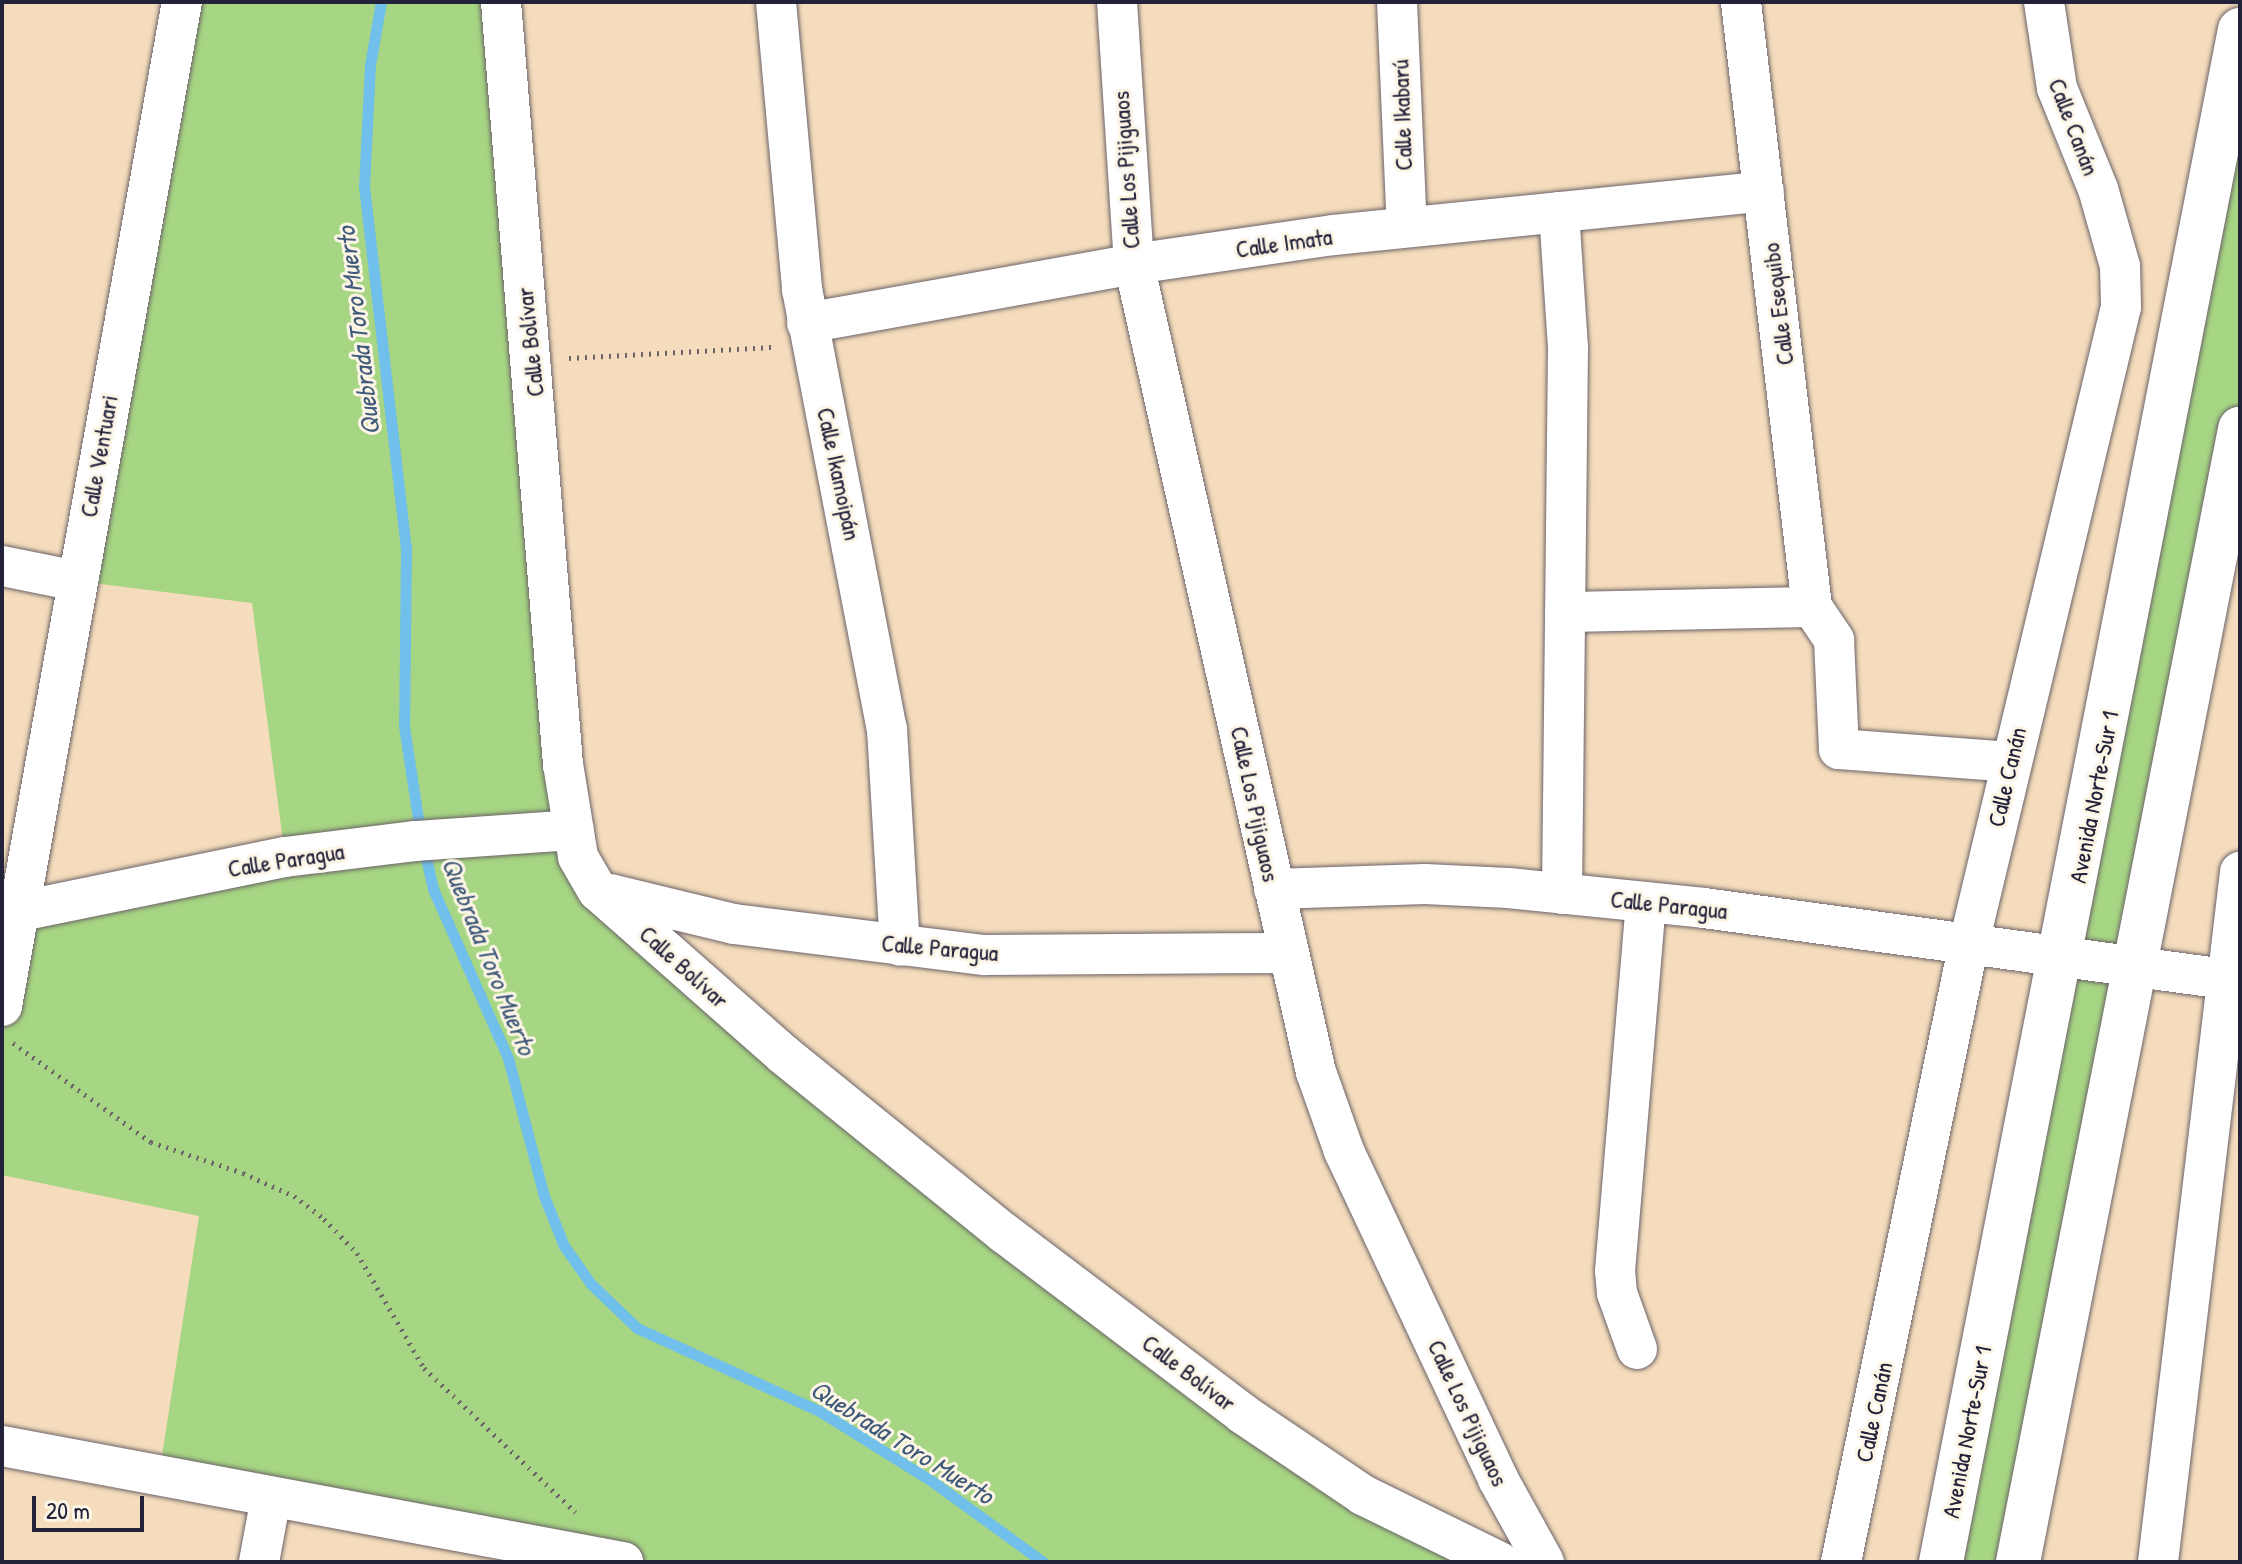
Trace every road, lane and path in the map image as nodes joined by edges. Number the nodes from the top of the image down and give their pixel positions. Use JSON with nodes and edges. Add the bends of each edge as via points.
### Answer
{"nodes":[{"id":1,"x":182,"y":2,"type":"edge"},
{"id":2,"x":501,"y":2,"type":"edge"},
{"id":3,"x":776,"y":2,"type":"edge"},
{"id":4,"x":1117,"y":2,"type":"edge"},
{"id":5,"x":1397,"y":2,"type":"edge"},
{"id":6,"x":1741,"y":2,"type":"edge"},
{"id":7,"x":2044,"y":2,"type":"edge"},
{"id":8,"x":2240,"y":30,"type":"edge"},
{"id":9,"x":1764,"y":191,"type":"junction"},
{"id":10,"x":1559,"y":212,"type":"junction"},
{"id":11,"x":1407,"y":227,"type":"junction"},
{"id":12,"x":1134,"y":264,"type":"junction"},
{"id":13,"x":809,"y":334,"type":"junction"},
{"id":14,"x":532,"y":360,"type":"junction"},
{"id":15,"x":2240,"y":429,"type":"edge"},
{"id":16,"x":2,"y":566,"type":"edge"},
{"id":17,"x":77,"y":581,"type":"junction"},
{"id":18,"x":1812,"y":607,"type":"junction"},
{"id":19,"x":1565,"y":612,"type":"junction"},
{"id":20,"x":2010,"y":762,"type":"junction"},
{"id":21,"x":574,"y":830,"type":"junction"},
{"id":22,"x":2240,"y":872,"type":"edge"},
{"id":23,"x":1274,"y":889,"type":"junction"},
{"id":24,"x":598,"y":891,"type":"junction"},
{"id":25,"x":1562,"y":894,"type":"junction"},
{"id":26,"x":1646,"y":902,"type":"junction"},
{"id":27,"x":11,"y":913,"type":"edge"},
{"id":28,"x":1969,"y":943,"type":"junction"},
{"id":29,"x":900,"y":946,"type":"junction"},
{"id":30,"x":1288,"y":953,"type":"junction"},
{"id":31,"x":2062,"y":956,"type":"junction"},
{"id":32,"x":2134,"y":967,"type":"junction"},
{"id":33,"x":2233,"y":980,"type":"edge"},
{"id":34,"x":2,"y":1006,"type":"edge"},
{"id":35,"x":2,"y":1036,"type":"edge"},
{"id":36,"x":1637,"y":1349,"type":"dead end"},
{"id":37,"x":2,"y":1446,"type":"edge"},
{"id":38,"x":271,"y":1497,"type":"junction"},
{"id":39,"x":580,"y":1518,"type":"dead end"},
{"id":40,"x":259,"y":1562,"type":"edge"},
{"id":41,"x":623,"y":1562,"type":"edge"},
{"id":42,"x":1500,"y":1562,"type":"edge"},
{"id":43,"x":1544,"y":1562,"type":"edge"},
{"id":44,"x":1841,"y":1562,"type":"edge"},
{"id":45,"x":1941,"y":1562,"type":"edge"},
{"id":46,"x":2018,"y":1562,"type":"edge"},
{"id":47,"x":2158,"y":1562,"type":"edge"}],
"edges":[{"from":1,"to":17,"type":"street","name":"Calle Ventuari"},
{"from":2,"to":14,"type":"street","name":"Calle Bolívar"},
{"from":3,"to":13,"type":"street","name":"Calle Ikamoipán","via":[[791,214]]},
{"from":4,"to":12,"type":"street","name":"Calle Los Pijiguaos"},
{"from":5,"to":11,"type":"street","name":"Calle Ikabarú"},
{"from":6,"to":9,"type":"street","name":"Calle Esequibo"},
{"from":7,"to":20,"type":"street","name":"Calle Canán","via":[[2057,88],[2098,189],[2120,266],[2122,296]]},
{"from":8,"to":31,"type":"main road","name":"Avenida Norte-Sur 1"},
{"from":9,"to":10,"type":"street","name":"Calle Imata"},
{"from":9,"to":18,"type":"street","name":"Calle Esequibo"},
{"from":10,"to":11,"type":"street","name":"Calle Imata"},
{"from":10,"to":19,"type":"street","via":[[1568,348]]},
{"from":11,"to":12,"type":"street","name":"Calle Imata"},
{"from":12,"to":13,"type":"street","name":"Calle Imata"},
{"from":12,"to":23,"type":"street","name":"Calle Los Pijiguaos"},
{"from":13,"to":14,"type":"path"},
{"from":13,"to":29,"type":"street","name":"Calle Ikamoipán","via":[[868,610],[887,729]]},
{"from":14,"to":21,"type":"street","name":"Calle Bolívar","via":[[563,764]]},
{"from":15,"to":32,"type":"main road"},
{"from":16,"to":17,"type":"street"},
{"from":17,"to":27,"type":"street","name":"Calle Ventuari"},
{"from":18,"to":19,"type":"street"},
{"from":18,"to":20,"type":"street","via":[[1834,640],[1839,749]]},
{"from":19,"to":25,"type":"street"},
{"from":20,"to":28,"type":"street","name":"Calle Canán"},
{"from":21,"to":24,"type":"street","name":"Calle Bolívar","via":[[578,857]]},
{"from":21,"to":27,"type":"street","name":"Calle Paragua","via":[[285,857]]},
{"from":22,"to":33,"type":"street"},
{"from":23,"to":25,"type":"street","name":"Calle Paragua","via":[[1425,884]]},
{"from":23,"to":30,"type":"street","name":"Calle Los Pijiguaos"},
{"from":24,"to":29,"type":"street","name":"Calle Paragua","via":[[734,924]]},
{"from":24,"to":42,"type":"street","name":"Calle Bolívar","via":[[784,1055],[1004,1233],[1243,1414],[1363,1495]]},
{"from":25,"to":26,"type":"street","name":"Calle Paragua"},
{"from":26,"to":28,"type":"street","name":"Calle Paragua"},
{"from":26,"to":36,"type":"street","via":[[1615,1271],[1617,1293]]},
{"from":27,"to":34,"type":"street","name":"Calle Ventuari"},
{"from":28,"to":31,"type":"street","name":"Calle Paragua"},
{"from":28,"to":44,"type":"street","name":"Calle Canán"},
{"from":29,"to":30,"type":"street","name":"Calle Paragua","via":[[984,955]]},
{"from":30,"to":43,"type":"street","name":"Calle Los Pijiguaos","via":[[1316,1072],[1344,1151],[1498,1479]]},
{"from":31,"to":32,"type":"street","name":"Calle Paragua"},
{"from":31,"to":45,"type":"main road","name":"Avenida Norte-Sur 1"},
{"from":32,"to":33,"type":"street","name":"Calle Paragua"},
{"from":32,"to":46,"type":"main road"},
{"from":33,"to":47,"type":"street"},
{"from":35,"to":39,"type":"path","via":[[151,1142],[243,1173],[294,1196],[324,1219],[357,1253],[424,1368]]},
{"from":37,"to":38,"type":"street"},
{"from":38,"to":40,"type":"street"},
{"from":38,"to":41,"type":"street"}]}
